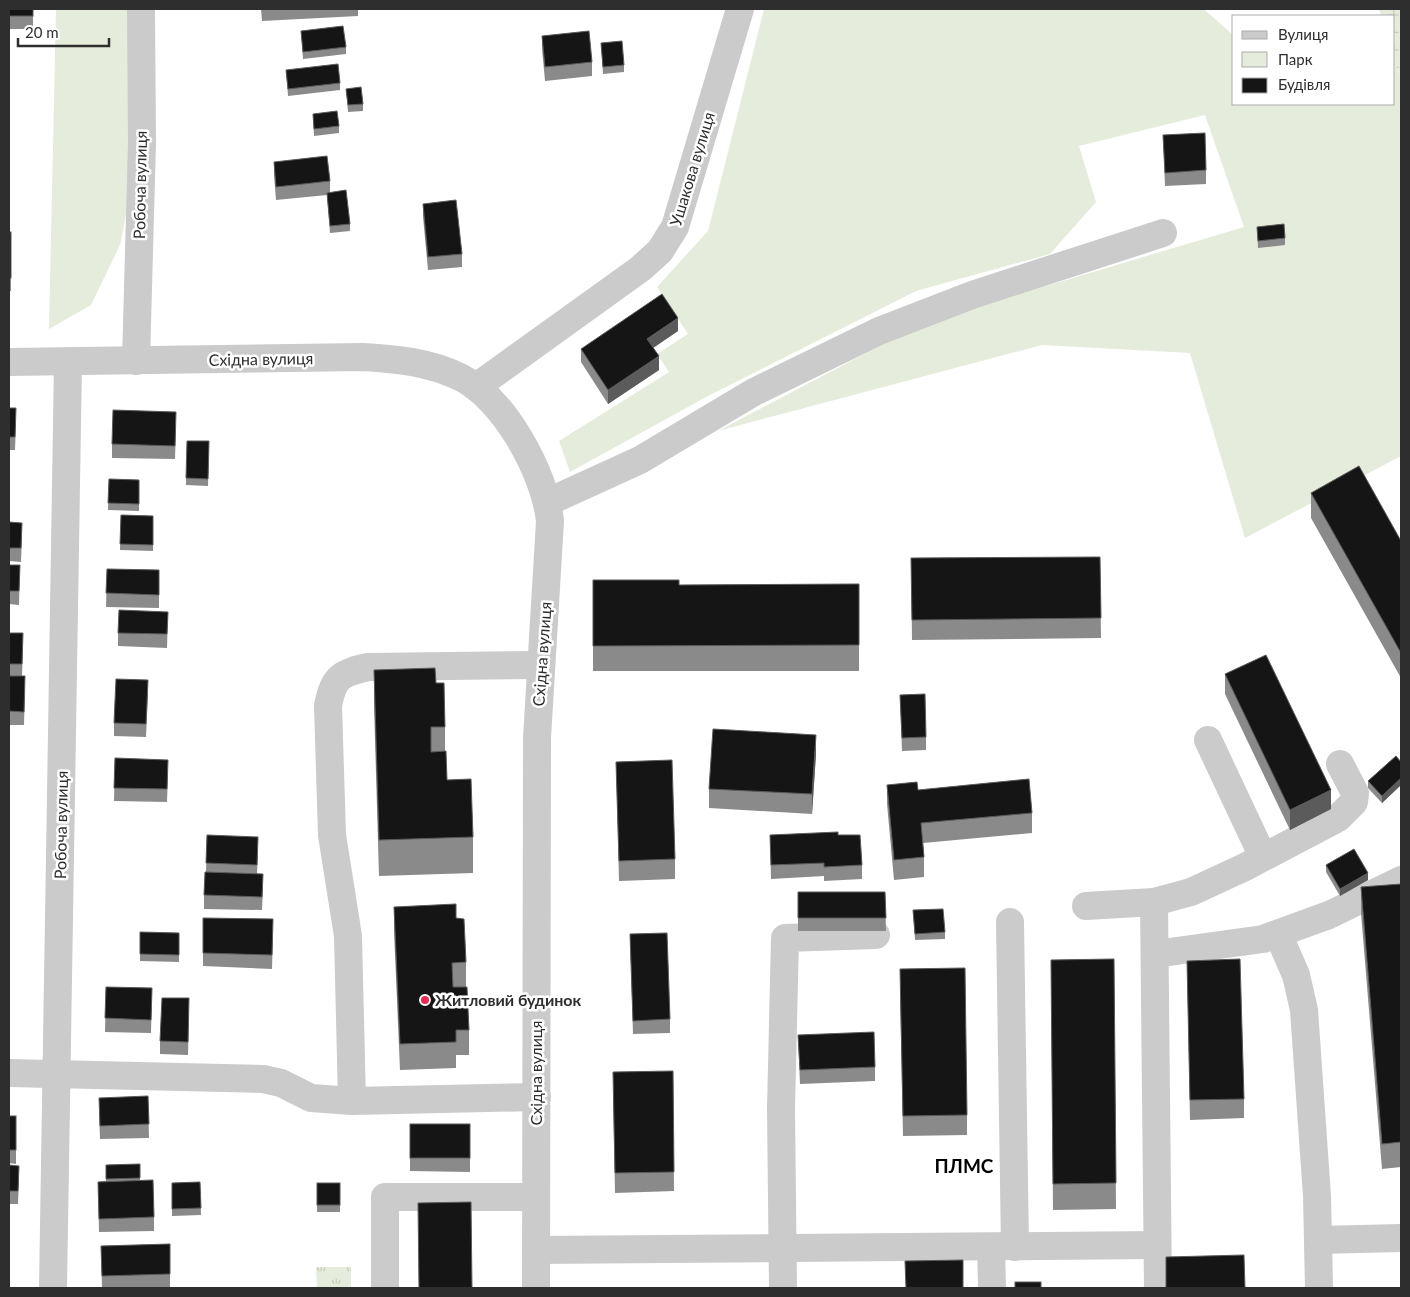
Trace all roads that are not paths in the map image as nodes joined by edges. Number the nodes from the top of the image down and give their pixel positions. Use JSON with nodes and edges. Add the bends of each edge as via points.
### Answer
{"nodes":[{"id":1,"x":141,"y":9,"type":"edge"},
{"id":2,"x":740,"y":9,"type":"edge"},
{"id":3,"x":1163,"y":233,"type":"dead end"},
{"id":4,"x":136,"y":361,"type":"junction"},
{"id":5,"x":9,"y":362,"type":"edge"},
{"id":6,"x":68,"y":362,"type":"junction"},
{"id":7,"x":476,"y":387,"type":"junction"},
{"id":8,"x":548,"y":502,"type":"junction"},
{"id":9,"x":540,"y":665,"type":"junction"},
{"id":10,"x":1208,"y":740,"type":"dead end"},
{"id":11,"x":1340,"y":764,"type":"dead end"},
{"id":12,"x":1263,"y":857,"type":"junction"},
{"id":13,"x":1401,"y":880,"type":"edge"},
{"id":14,"x":1154,"y":902,"type":"junction"},
{"id":15,"x":1086,"y":906,"type":"dead end"},
{"id":16,"x":1010,"y":922,"type":"dead end"},
{"id":17,"x":1278,"y":934,"type":"junction"},
{"id":18,"x":876,"y":935,"type":"dead end"},
{"id":19,"x":1154,"y":954,"type":"junction"},
{"id":20,"x":9,"y":1073,"type":"edge"},
{"id":21,"x":57,"y":1074,"type":"junction"},
{"id":22,"x":537,"y":1097,"type":"junction"},
{"id":23,"x":352,"y":1101,"type":"junction"},
{"id":24,"x":535,"y":1197,"type":"junction"},
{"id":25,"x":1401,"y":1238,"type":"edge"},
{"id":26,"x":1318,"y":1240,"type":"junction"},
{"id":27,"x":1157,"y":1245,"type":"junction"},
{"id":28,"x":1003,"y":1247,"type":"junction"},
{"id":29,"x":782,"y":1248,"type":"junction"},
{"id":30,"x":536,"y":1250,"type":"junction"},
{"id":31,"x":53,"y":1288,"type":"edge"},
{"id":32,"x":385,"y":1288,"type":"edge"},
{"id":33,"x":536,"y":1288,"type":"edge"},
{"id":34,"x":783,"y":1288,"type":"edge"},
{"id":35,"x":992,"y":1288,"type":"edge"},
{"id":36,"x":1158,"y":1288,"type":"edge"},
{"id":37,"x":1319,"y":1288,"type":"edge"}],
"edges":[{"from":1,"to":4,"type":"street","name":"Робоча вулиця","via":[[142,143]]},
{"from":2,"to":7,"type":"street","name":"Ушакова вулиця","via":[[682,206],[668,239],[653,259]]},
{"from":3,"to":8,"type":"street","via":[[972,295],[878,331],[746,396],[611,475]]},
{"from":4,"to":6,"type":"street","name":"Східна вулиця"},
{"from":4,"to":7,"type":"street","name":"Східна вулиця","via":[[397,359],[448,372]]},
{"from":5,"to":6,"type":"street","name":"Східна вулиця"},
{"from":6,"to":21,"type":"street","name":"Робоча вулиця"},
{"from":7,"to":8,"type":"street","name":"Східна вулиця","via":[[518,437],[539,476]]},
{"from":8,"to":9,"type":"street","name":"Східна вулиця","via":[[549,556]]},
{"from":9,"to":22,"type":"street","name":"Східна вулиця"},
{"from":9,"to":23,"type":"street","via":[[368,667],[338,678],[331,690],[328,706],[332,835],[347,917]]},
{"from":10,"to":12,"type":"street"},
{"from":11,"to":12,"type":"street","via":[[1355,793],[1348,811]]},
{"from":12,"to":14,"type":"street","via":[[1191,892]]},
{"from":13,"to":17,"type":"street","via":[[1337,912]]},
{"from":14,"to":15,"type":"street"},
{"from":14,"to":19,"type":"street"},
{"from":16,"to":28,"type":"street"},
{"from":17,"to":19,"type":"street","via":[[1246,942]]},
{"from":17,"to":26,"type":"street","via":[[1296,975],[1304,1010]]},
{"from":18,"to":29,"type":"street","via":[[785,938],[781,1056]]},
{"from":19,"to":27,"type":"street"},
{"from":20,"to":21,"type":"street"},
{"from":21,"to":23,"type":"street","via":[[264,1079],[281,1083],[311,1098]]},
{"from":21,"to":31,"type":"street","name":"Робоча вулиця"},
{"from":22,"to":23,"type":"street"},
{"from":22,"to":24,"type":"street","name":"Східна вулиця"},
{"from":24,"to":30,"type":"street","name":"Східна вулиця"},
{"from":24,"to":32,"type":"street","via":[[385,1197]]},
{"from":25,"to":26,"type":"street"},
{"from":26,"to":37,"type":"street"},
{"from":27,"to":28,"type":"street"},
{"from":27,"to":36,"type":"street"},
{"from":28,"to":29,"type":"street"},
{"from":28,"to":35,"type":"street"},
{"from":29,"to":30,"type":"street"},
{"from":29,"to":34,"type":"street"},
{"from":30,"to":33,"type":"street","name":"Східна вулиця"}]}
